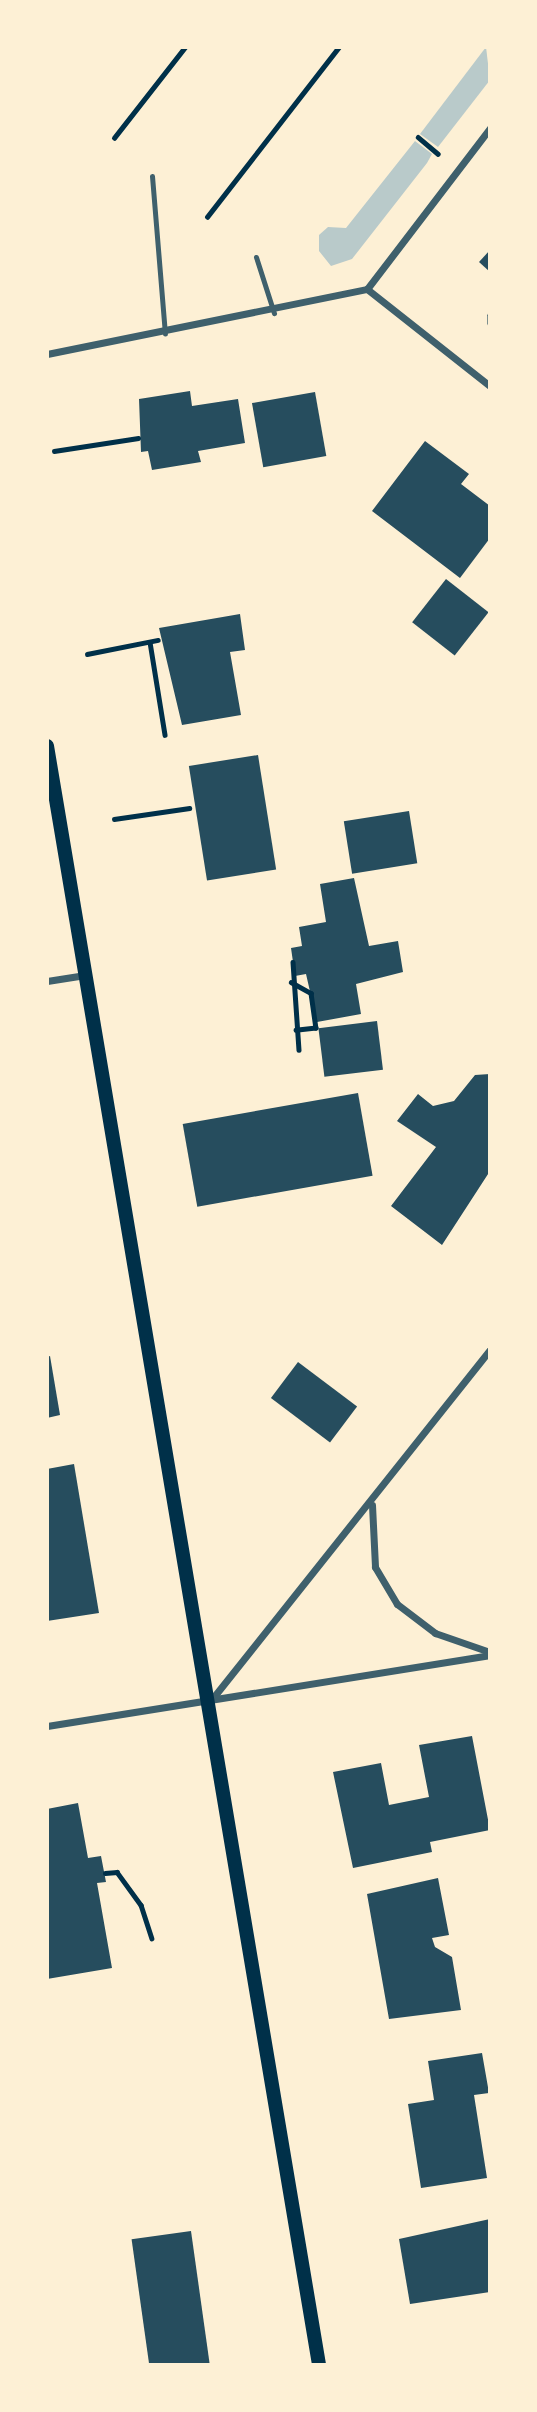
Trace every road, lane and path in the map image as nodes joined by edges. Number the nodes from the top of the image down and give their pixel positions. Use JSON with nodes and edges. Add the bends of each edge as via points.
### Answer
{"nodes":[{"id":1,"x":185,"y":47,"type":"edge"},
{"id":2,"x":339,"y":47,"type":"edge"},
{"id":3,"x":490,"y":128,"type":"edge"},
{"id":4,"x":418,"y":137,"type":"dead end"},
{"id":5,"x":114,"y":138,"type":"dead end"},
{"id":6,"x":435,"y":151,"type":"dead end"},
{"id":7,"x":152,"y":176,"type":"dead end"},
{"id":8,"x":208,"y":217,"type":"dead end"},
{"id":9,"x":256,"y":257,"type":"dead end"},
{"id":10,"x":367,"y":289,"type":"junction"},
{"id":11,"x":274,"y":313,"type":"junction"},
{"id":12,"x":490,"y":315,"type":"edge"},
{"id":13,"x":490,"y":323,"type":"edge"},
{"id":14,"x":165,"y":332,"type":"junction"},
{"id":15,"x":47,"y":354,"type":"edge"},
{"id":16,"x":490,"y":386,"type":"edge"},
{"id":17,"x":138,"y":438,"type":"dead end"},
{"id":18,"x":54,"y":451,"type":"dead end"},
{"id":19,"x":159,"y":640,"type":"dead end"},
{"id":20,"x":150,"y":642,"type":"junction"},
{"id":21,"x":86,"y":654,"type":"dead end"},
{"id":22,"x":165,"y":735,"type":"dead end"},
{"id":23,"x":47,"y":746,"type":"edge"},
{"id":24,"x":189,"y":808,"type":"dead end"},
{"id":25,"x":114,"y":819,"type":"dead end"},
{"id":26,"x":293,"y":962,"type":"dead end"},
{"id":27,"x":84,"y":975,"type":"junction"},
{"id":28,"x":47,"y":981,"type":"edge"},
{"id":29,"x":291,"y":981,"type":"junction"},
{"id":30,"x":296,"y":1030,"type":"junction"},
{"id":31,"x":299,"y":1050,"type":"dead end"},
{"id":32,"x":490,"y":1350,"type":"edge"},
{"id":33,"x":372,"y":1505,"type":"junction"},
{"id":34,"x":490,"y":1653,"type":"edge"},
{"id":35,"x":212,"y":1699,"type":"junction"},
{"id":36,"x":47,"y":1726,"type":"edge"},
{"id":37,"x":105,"y":1873,"type":"dead end"},
{"id":38,"x":152,"y":1938,"type":"dead end"},
{"id":39,"x":319,"y":2365,"type":"edge"}],
"edges":[{"from":1,"to":5,"type":"path"},
{"from":2,"to":8,"type":"path"},
{"from":3,"to":10,"type":"street"},
{"from":4,"to":6,"type":"path"},
{"from":7,"to":14,"type":"lane"},
{"from":9,"to":11,"type":"lane"},
{"from":10,"to":11,"type":"street"},
{"from":10,"to":16,"type":"street"},
{"from":11,"to":14,"type":"street"},
{"from":12,"to":13,"type":"path"},
{"from":14,"to":15,"type":"street"},
{"from":17,"to":18,"type":"path"},
{"from":19,"to":20,"type":"path"},
{"from":20,"to":21,"type":"path"},
{"from":20,"to":22,"type":"path"},
{"from":23,"to":27,"type":"main road"},
{"from":24,"to":25,"type":"path"},
{"from":26,"to":29,"type":"path"},
{"from":27,"to":28,"type":"street"},
{"from":27,"to":35,"type":"main road"},
{"from":29,"to":30,"type":"path"},
{"from":29,"to":30,"type":"path","via":[[311,993],[316,1028]]},
{"from":30,"to":31,"type":"path"},
{"from":32,"to":33,"type":"street"},
{"from":33,"to":34,"type":"street","via":[[375,1567],[397,1605],[435,1633]]},
{"from":33,"to":35,"type":"street"},
{"from":34,"to":35,"type":"street"},
{"from":35,"to":36,"type":"street"},
{"from":35,"to":39,"type":"main road"},
{"from":37,"to":38,"type":"path","via":[[117,1872],[141,1905]]}]}
